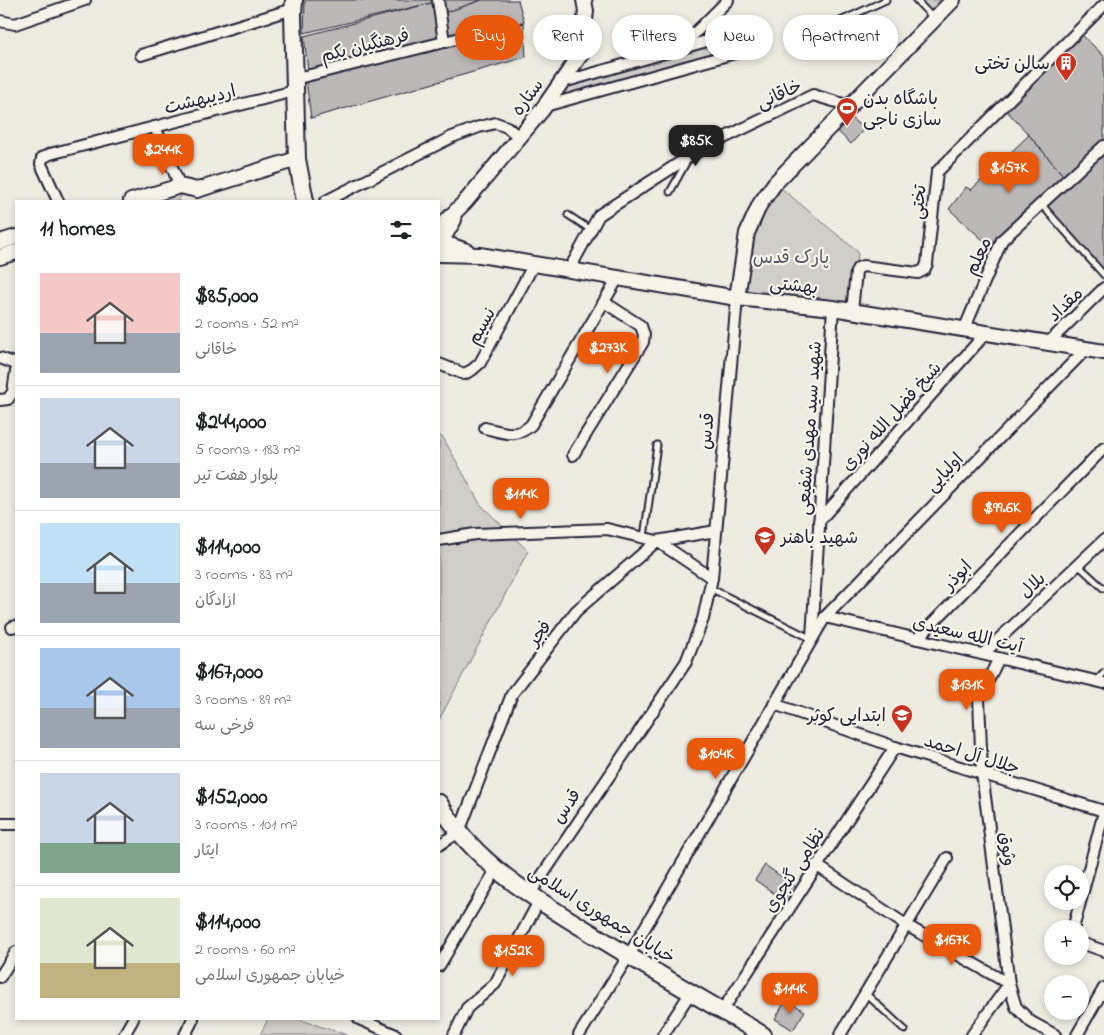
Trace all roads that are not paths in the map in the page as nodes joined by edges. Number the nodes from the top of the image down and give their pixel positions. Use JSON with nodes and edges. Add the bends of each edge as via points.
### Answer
{"nodes":[{"id":1,"x":85,"y":0,"type":"edge"},
{"id":2,"x":438,"y":0,"type":"edge"},
{"id":3,"x":584,"y":0,"type":"edge"},
{"id":4,"x":728,"y":0,"type":"edge"},
{"id":5,"x":886,"y":0,"type":"edge"},
{"id":6,"x":916,"y":0,"type":"edge"},
{"id":7,"x":953,"y":0,"type":"edge"},
{"id":8,"x":293,"y":5,"type":"edge"},
{"id":9,"x":1104,"y":6,"type":"edge"},
{"id":10,"x":853,"y":15,"type":"edge"},
{"id":11,"x":934,"y":19,"type":"junction"},
{"id":12,"x":0,"y":21,"type":"edge"},
{"id":13,"x":695,"y":33,"type":"edge"},
{"id":14,"x":455,"y":39,"type":"edge"},
{"id":15,"x":444,"y":42,"type":"junction"},
{"id":16,"x":695,"y":44,"type":"edge"},
{"id":17,"x":141,"y":55,"type":"dead end"},
{"id":18,"x":639,"y":60,"type":"edge"},
{"id":19,"x":560,"y":83,"type":"junction"},
{"id":20,"x":294,"y":85,"type":"junction"},
{"id":21,"x":545,"y":106,"type":"junction"},
{"id":22,"x":850,"y":106,"type":"junction"},
{"id":23,"x":155,"y":127,"type":"junction"},
{"id":24,"x":519,"y":137,"type":"junction"},
{"id":25,"x":1104,"y":146,"type":"edge"},
{"id":26,"x":690,"y":156,"type":"junction"},
{"id":27,"x":297,"y":159,"type":"junction"},
{"id":28,"x":180,"y":186,"type":"junction"},
{"id":29,"x":197,"y":190,"type":"junction"},
{"id":30,"x":670,"y":192,"type":"dead end"},
{"id":31,"x":58,"y":200,"type":"edge"},
{"id":32,"x":134,"y":200,"type":"edge"},
{"id":33,"x":189,"y":200,"type":"edge"},
{"id":34,"x":305,"y":200,"type":"edge"},
{"id":35,"x":328,"y":200,"type":"edge"},
{"id":36,"x":1041,"y":204,"type":"junction"},
{"id":37,"x":568,"y":215,"type":"dead end"},
{"id":38,"x":591,"y":230,"type":"junction"},
{"id":39,"x":15,"y":237,"type":"edge"},
{"id":40,"x":440,"y":241,"type":"edge"},
{"id":41,"x":0,"y":242,"type":"edge"},
{"id":42,"x":440,"y":243,"type":"edge"},
{"id":43,"x":15,"y":252,"type":"edge"},
{"id":44,"x":0,"y":257,"type":"edge"},
{"id":45,"x":534,"y":264,"type":"junction"},
{"id":46,"x":569,"y":270,"type":"junction"},
{"id":47,"x":1104,"y":275,"type":"edge"},
{"id":48,"x":618,"y":278,"type":"junction"},
{"id":49,"x":1104,"y":288,"type":"edge"},
{"id":50,"x":737,"y":298,"type":"junction"},
{"id":51,"x":604,"y":302,"type":"junction"},
{"id":52,"x":833,"y":308,"type":"junction"},
{"id":53,"x":852,"y":312,"type":"junction"},
{"id":54,"x":964,"y":330,"type":"junction"},
{"id":55,"x":986,"y":333,"type":"junction"},
{"id":56,"x":1048,"y":343,"type":"junction"},
{"id":57,"x":1086,"y":349,"type":"junction"},
{"id":58,"x":1104,"y":352,"type":"edge"},
{"id":59,"x":0,"y":358,"type":"edge"},
{"id":60,"x":15,"y":364,"type":"edge"},
{"id":61,"x":440,"y":364,"type":"edge"},
{"id":62,"x":15,"y":378,"type":"edge"},
{"id":63,"x":0,"y":400,"type":"edge"},
{"id":64,"x":485,"y":428,"type":"dead end"},
{"id":65,"x":657,"y":445,"type":"dead end"},
{"id":66,"x":1102,"y":454,"type":"edge"},
{"id":67,"x":573,"y":455,"type":"dead end"},
{"id":68,"x":820,"y":521,"type":"junction"},
{"id":69,"x":716,"y":531,"type":"junction"},
{"id":70,"x":644,"y":538,"type":"junction"},
{"id":71,"x":440,"y":540,"type":"edge"},
{"id":72,"x":1104,"y":540,"type":"edge"},
{"id":73,"x":657,"y":541,"type":"junction"},
{"id":74,"x":1078,"y":564,"type":"junction"},
{"id":75,"x":711,"y":583,"type":"junction"},
{"id":76,"x":1103,"y":588,"type":"edge"},
{"id":77,"x":825,"y":617,"type":"junction"},
{"id":78,"x":812,"y":639,"type":"junction"},
{"id":79,"x":917,"y":639,"type":"junction"},
{"id":80,"x":983,"y":654,"type":"junction"},
{"id":81,"x":999,"y":658,"type":"junction"},
{"id":82,"x":1104,"y":673,"type":"edge"},
{"id":83,"x":1100,"y":682,"type":"edge"},
{"id":84,"x":774,"y":704,"type":"junction"},
{"id":85,"x":895,"y":748,"type":"junction"},
{"id":86,"x":982,"y":773,"type":"junction"},
{"id":87,"x":440,"y":804,"type":"edge"},
{"id":88,"x":1104,"y":812,"type":"edge"},
{"id":89,"x":0,"y":824,"type":"edge"},
{"id":90,"x":15,"y":824,"type":"edge"},
{"id":91,"x":459,"y":832,"type":"junction"},
{"id":92,"x":440,"y":844,"type":"edge"},
{"id":93,"x":947,"y":858,"type":"dead end"},
{"id":94,"x":816,"y":865,"type":"junction"},
{"id":95,"x":497,"y":868,"type":"junction"},
{"id":96,"x":534,"y":898,"type":"junction"},
{"id":97,"x":1075,"y":920,"type":"edge"},
{"id":98,"x":906,"y":925,"type":"junction"},
{"id":99,"x":1089,"y":945,"type":"edge"},
{"id":100,"x":1104,"y":951,"type":"edge"},
{"id":101,"x":15,"y":954,"type":"edge"},
{"id":102,"x":628,"y":955,"type":"junction"},
{"id":103,"x":440,"y":964,"type":"edge"},
{"id":104,"x":0,"y":977,"type":"edge"},
{"id":105,"x":1009,"y":984,"type":"junction"},
{"id":106,"x":1104,"y":988,"type":"edge"},
{"id":107,"x":691,"y":992,"type":"junction"},
{"id":108,"x":865,"y":993,"type":"junction"},
{"id":109,"x":722,"y":1011,"type":"junction"},
{"id":110,"x":133,"y":1020,"type":"edge"},
{"id":111,"x":193,"y":1020,"type":"edge"},
{"id":112,"x":361,"y":1020,"type":"edge"},
{"id":113,"x":905,"y":1030,"type":"dead end"},
{"id":114,"x":124,"y":1035,"type":"edge"},
{"id":115,"x":185,"y":1035,"type":"edge"},
{"id":116,"x":396,"y":1035,"type":"edge"},
{"id":117,"x":454,"y":1035,"type":"edge"},
{"id":118,"x":578,"y":1035,"type":"edge"},
{"id":119,"x":663,"y":1035,"type":"edge"},
{"id":120,"x":763,"y":1035,"type":"edge"},
{"id":121,"x":840,"y":1035,"type":"edge"},
{"id":122,"x":972,"y":1035,"type":"edge"},
{"id":123,"x":1055,"y":1035,"type":"edge"},
{"id":124,"x":1077,"y":1035,"type":"edge"}],
"edges":[{"from":1,"to":12,"type":"street","via":[[15,24]]},
{"from":2,"to":15,"type":"street"},
{"from":3,"to":19,"type":"street","name":"ستاره","via":[[586,11],[581,54]]},
{"from":4,"to":13,"type":"street"},
{"from":5,"to":10,"type":"lane"},
{"from":6,"to":11,"type":"lane"},
{"from":7,"to":11,"type":"street","name":"قدس"},
{"from":8,"to":17,"type":"street"},
{"from":8,"to":20,"type":"main road"},
{"from":9,"to":53,"type":"street","name":"تختی","via":[[937,172],[924,270],[918,273],[858,268]]},
{"from":11,"to":22,"type":"street","name":"قدس"},
{"from":14,"to":15,"type":"street","name":"فرهنگیان یکم"},
{"from":15,"to":20,"type":"street","name":"فرهنگیان یکم"},
{"from":16,"to":21,"type":"street","via":[[745,30],[753,48]]},
{"from":18,"to":19,"type":"street"},
{"from":19,"to":21,"type":"street","name":"ستاره"},
{"from":20,"to":23,"type":"street","name":"اردیبهشت"},
{"from":20,"to":27,"type":"main road"},
{"from":21,"to":24,"type":"street","name":"ستاره"},
{"from":22,"to":26,"type":"street","name":"خاقانی","via":[[813,96]]},
{"from":22,"to":50,"type":"street","name":"قدس","via":[[775,183],[760,204],[747,233]]},
{"from":23,"to":28,"type":"street"},
{"from":23,"to":31,"type":"street","name":"اردیبهشت","via":[[42,158]]},
{"from":24,"to":35,"type":"street","via":[[496,123],[479,127],[452,137]]},
{"from":24,"to":40,"type":"street","name":"ستاره","via":[[465,202]]},
{"from":25,"to":36,"type":"street","name":"معلم"},
{"from":26,"to":30,"type":"lane"},
{"from":26,"to":38,"type":"street","name":"خاقانی","via":[[599,216]]},
{"from":27,"to":29,"type":"street"},
{"from":27,"to":34,"type":"main road"},
{"from":28,"to":29,"type":"street"},
{"from":28,"to":32,"type":"street"},
{"from":29,"to":33,"type":"street"},
{"from":36,"to":47,"type":"lane"},
{"from":36,"to":54,"type":"street","name":"معلم","via":[[1002,240]]},
{"from":37,"to":38,"type":"lane"},
{"from":38,"to":46,"type":"street","name":"خاقانی"},
{"from":39,"to":41,"type":"street"},
{"from":42,"to":45,"type":"street","name":"بهشتی","via":[[480,255]]},
{"from":43,"to":44,"type":"street"},
{"from":45,"to":46,"type":"street","name":"بهشتی"},
{"from":45,"to":61,"type":"street","name":"نسیم","via":[[476,366],[464,374]]},
{"from":46,"to":48,"type":"street","name":"بهشتی"},
{"from":48,"to":50,"type":"street","name":"بهشتی"},
{"from":48,"to":51,"type":"street"},
{"from":49,"to":56,"type":"street","name":"مقداد"},
{"from":50,"to":52,"type":"street","name":"بهشتی"},
{"from":50,"to":69,"type":"street","name":"قدس"},
{"from":51,"to":64,"type":"street","via":[[531,425],[515,434]]},
{"from":51,"to":67,"type":"street","via":[[641,326],[644,335]]},
{"from":52,"to":53,"type":"street","name":"بهشتی"},
{"from":52,"to":68,"type":"street","name":"شهید سید مهدی شفیعی"},
{"from":53,"to":54,"type":"street","name":"بهشتی"},
{"from":54,"to":55,"type":"street","name":"بهشتی"},
{"from":55,"to":56,"type":"street","name":"بهشتی"},
{"from":55,"to":68,"type":"street","name":"شیخ فضل الله نوری"},
{"from":56,"to":57,"type":"street","name":"بهشتی"},
{"from":57,"to":58,"type":"street","name":"بهشتی"},
{"from":57,"to":77,"type":"street","name":"اولیایی"},
{"from":59,"to":60,"type":"street"},
{"from":62,"to":63,"type":"street","via":[[13,392],[8,399]]},
{"from":65,"to":70,"type":"lane"},
{"from":66,"to":79,"type":"street","name":"ابوذر"},
{"from":68,"to":78,"type":"street","name":"شهید سید مهدی شفیعی"},
{"from":69,"to":73,"type":"street"},
{"from":69,"to":75,"type":"street","name":"قدس"},
{"from":70,"to":71,"type":"street","via":[[606,529],[474,534]]},
{"from":70,"to":73,"type":"street"},
{"from":72,"to":74,"type":"street","name":"بلال"},
{"from":73,"to":75,"type":"street"},
{"from":73,"to":91,"type":"street","name":"فجر","via":[[576,611],[512,694]]},
{"from":74,"to":76,"type":"lane"},
{"from":74,"to":80,"type":"street","name":"بلال"},
{"from":75,"to":78,"type":"lane"},
{"from":75,"to":96,"type":"street","name":"قدس","via":[[704,619],[686,662]]},
{"from":77,"to":78,"type":"street","name":"اولیایی"},
{"from":77,"to":79,"type":"street","name":"آیت الله سعیدی"},
{"from":78,"to":84,"type":"street","name":"اولیایی"},
{"from":79,"to":80,"type":"street","name":"آیت الله سعیدی"},
{"from":80,"to":81,"type":"street","name":"آیت الله سعیدی"},
{"from":81,"to":83,"type":"street","name":"آیت الله سعیدی"},
{"from":81,"to":86,"type":"street","name":"وثوق","via":[[979,699]]},
{"from":82,"to":83,"type":"lane"},
{"from":84,"to":85,"type":"street","name":"جلال آل احمد"},
{"from":84,"to":102,"type":"street","name":"اولیایی"},
{"from":85,"to":86,"type":"street","name":"جلال آل احمد"},
{"from":85,"to":94,"type":"street","name":"نظامی گنجوی"},
{"from":86,"to":88,"type":"street","name":"جلال آل احمد"},
{"from":86,"to":105,"type":"street","name":"وثوق"},
{"from":87,"to":91,"type":"main road","name":"خیابان جمهوری اسلامی"},
{"from":88,"to":97,"type":"street"},
{"from":89,"to":90,"type":"street"},
{"from":91,"to":92,"type":"street"},
{"from":91,"to":95,"type":"main road","name":"خیابان جمهوری اسلامی"},
{"from":93,"to":98,"type":"street"},
{"from":94,"to":98,"type":"street"},
{"from":94,"to":109,"type":"street","name":"نظامی گنجوی"},
{"from":95,"to":96,"type":"main road","name":"خیابان جمهوری اسلامی"},
{"from":95,"to":103,"type":"street"},
{"from":96,"to":102,"type":"main road","name":"خیابان جمهوری اسلامی"},
{"from":96,"to":117,"type":"street","name":"قدس","via":[[495,984],[467,1008]]},
{"from":98,"to":105,"type":"street"},
{"from":98,"to":108,"type":"street"},
{"from":99,"to":100,"type":"street"},
{"from":101,"to":104,"type":"street"},
{"from":102,"to":107,"type":"main road","name":"خیابان جمهوری اسلامی"},
{"from":102,"to":118,"type":"street","name":"اولیایی"},
{"from":105,"to":122,"type":"street"},
{"from":105,"to":123,"type":"street","name":"وثوق","via":[[1016,1007],[1030,1022]]},
{"from":106,"to":124,"type":"street"},
{"from":107,"to":109,"type":"main road","name":"خیابان جمهوری اسلامی"},
{"from":107,"to":119,"type":"street"},
{"from":108,"to":113,"type":"lane"},
{"from":108,"to":121,"type":"street"},
{"from":109,"to":120,"type":"main road","name":"خیابان جمهوری اسلامی"},
{"from":110,"to":114,"type":"street"},
{"from":111,"to":115,"type":"street"},
{"from":112,"to":116,"type":"street"}]}
